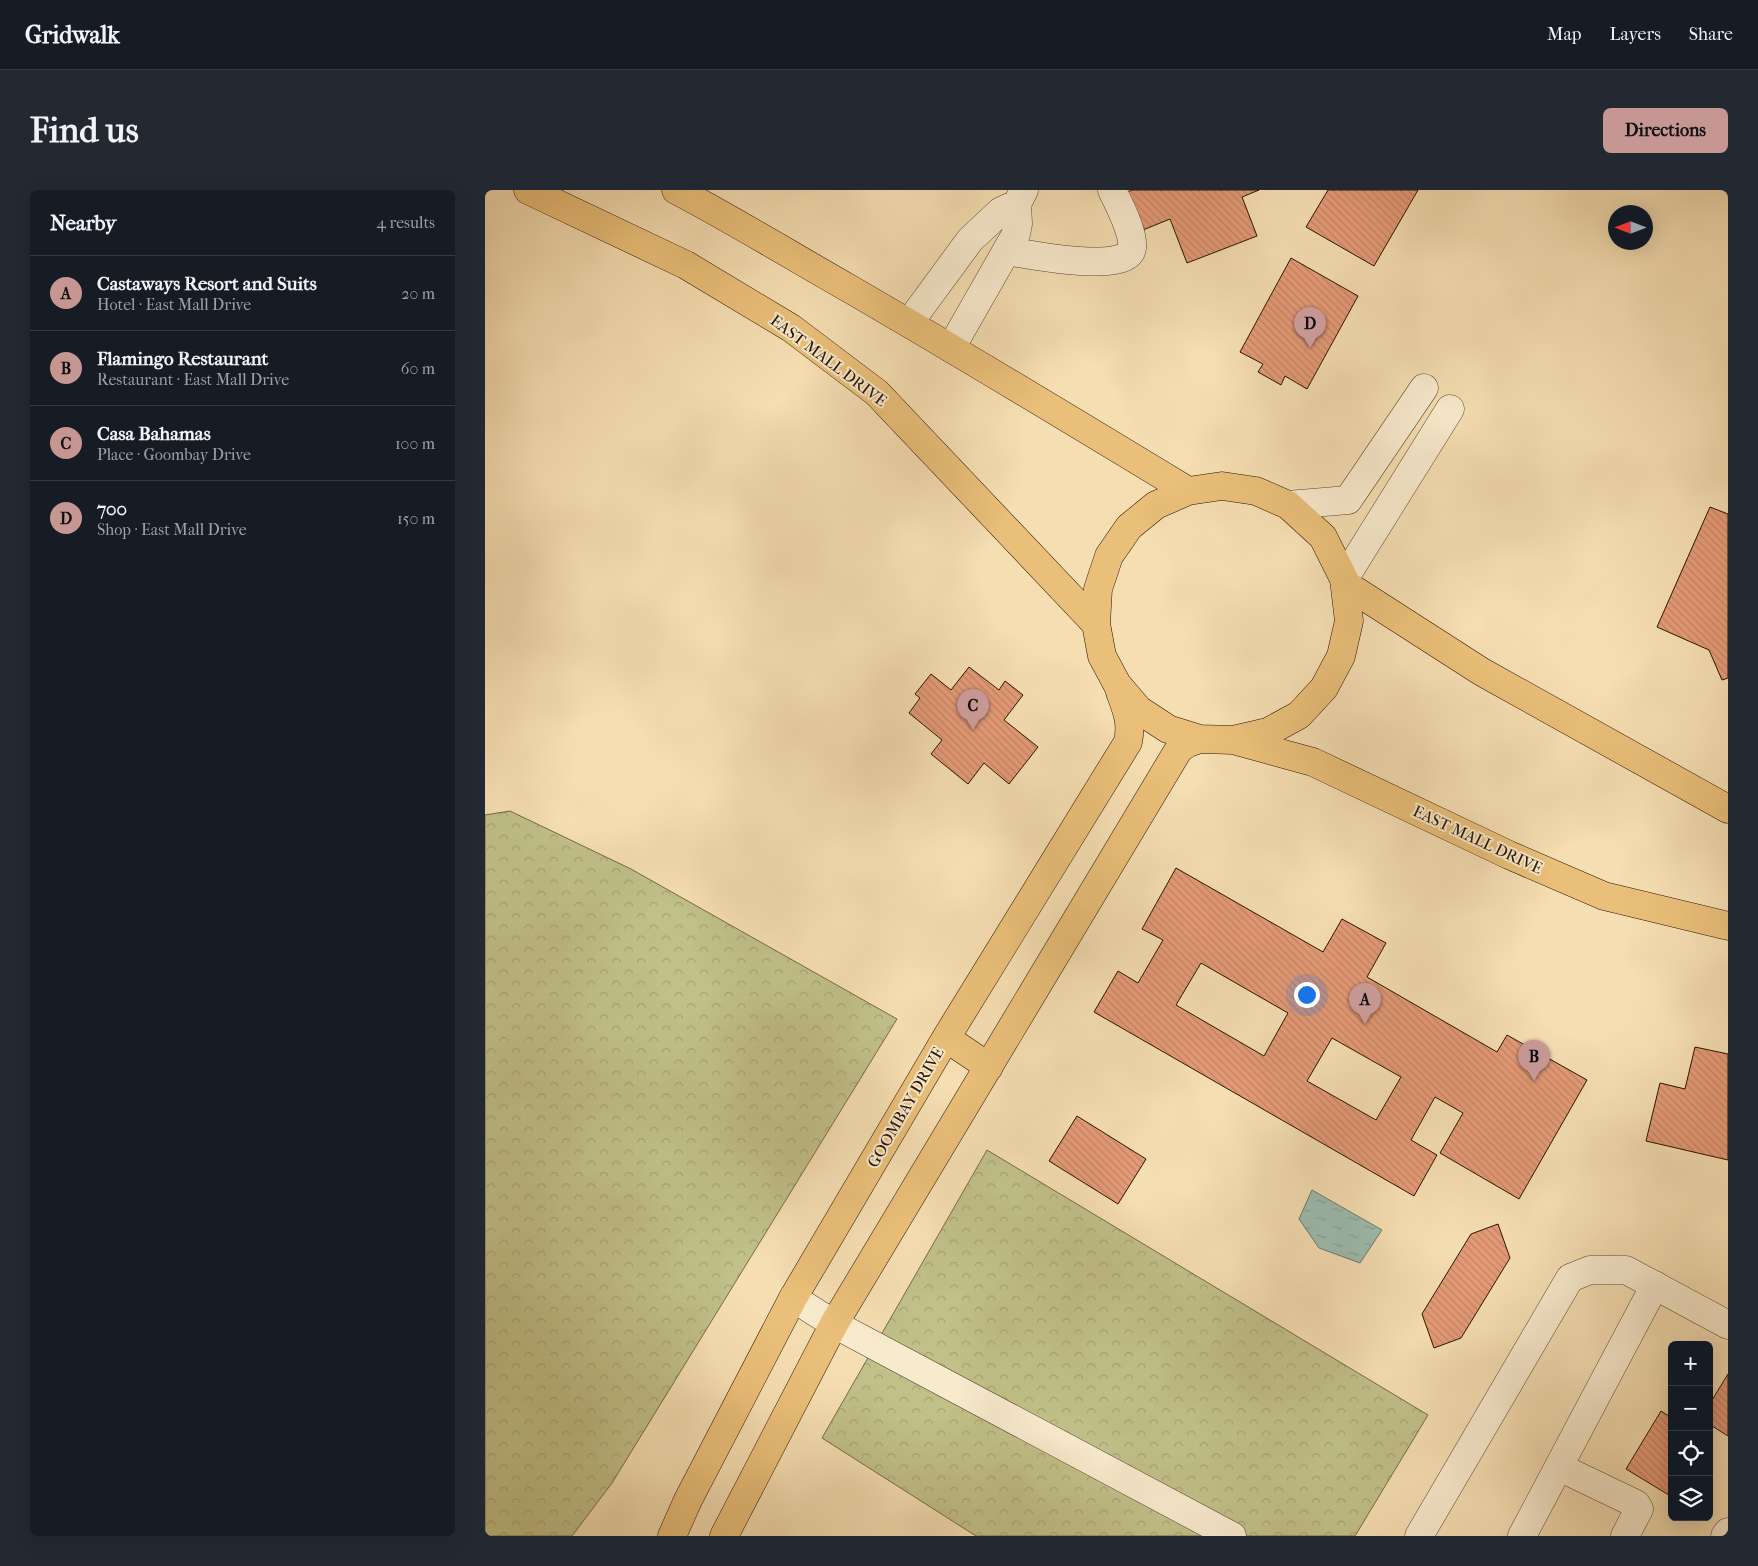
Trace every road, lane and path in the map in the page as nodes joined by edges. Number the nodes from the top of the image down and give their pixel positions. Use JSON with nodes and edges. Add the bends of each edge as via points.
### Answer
{"nodes":[{"id":1,"x":528,"y":190,"type":"edge"},
{"id":2,"x":676,"y":190,"type":"edge"},
{"id":3,"x":1112,"y":190,"type":"edge"},
{"id":4,"x":1021,"y":197,"type":"edge"},
{"id":5,"x":1007,"y":251,"type":"junction"},
{"id":6,"x":909,"y":323,"type":"junction"},
{"id":7,"x":951,"y":348,"type":"junction"},
{"id":8,"x":1424,"y":388,"type":"dead end"},
{"id":9,"x":1450,"y":409,"type":"dead end"},
{"id":10,"x":1188,"y":491,"type":"junction"},
{"id":11,"x":1288,"y":505,"type":"junction"},
{"id":12,"x":1345,"y":582,"type":"junction"},
{"id":13,"x":1096,"y":624,"type":"junction"},
{"id":14,"x":1117,"y":684,"type":"junction"},
{"id":15,"x":1200,"y":739,"type":"junction"},
{"id":16,"x":1233,"y":740,"type":"junction"},
{"id":17,"x":1728,"y":809,"type":"edge"},
{"id":18,"x":1728,"y":926,"type":"edge"},
{"id":19,"x":946,"y":1038,"type":"junction"},
{"id":20,"x":989,"y":1067,"type":"junction"},
{"id":21,"x":1655,"y":1285,"type":"junction"},
{"id":22,"x":793,"y":1298,"type":"junction"},
{"id":23,"x":834,"y":1324,"type":"junction"},
{"id":24,"x":1728,"y":1324,"type":"edge"},
{"id":25,"x":1559,"y":1467,"type":"junction"},
{"id":26,"x":1728,"y":1532,"type":"edge"},
{"id":27,"x":672,"y":1536,"type":"edge"},
{"id":28,"x":723,"y":1536,"type":"edge"},
{"id":29,"x":1232,"y":1536,"type":"edge"},
{"id":30,"x":1419,"y":1536,"type":"edge"},
{"id":31,"x":1523,"y":1536,"type":"edge"},
{"id":32,"x":1625,"y":1536,"type":"edge"},
{"id":33,"x":1725,"y":1536,"type":"edge"}],
"edges":[{"from":1,"to":13,"type":"main road","name":"EAST MALL DRIVE","via":[[686,265],[791,328],[877,393]]},
{"from":2,"to":6,"type":"main road"},
{"from":3,"to":5,"type":"street","via":[[1132,238],[1129,255],[1121,259],[1067,261]]},
{"from":4,"to":5,"type":"street","via":[[1019,224]]},
{"from":4,"to":6,"type":"street","via":[[970,240]]},
{"from":5,"to":7,"type":"street"},
{"from":6,"to":7,"type":"main road"},
{"from":7,"to":10,"type":"main road"},
{"from":8,"to":11,"type":"street","via":[[1348,500]]},
{"from":9,"to":12,"type":"street"},
{"from":10,"to":11,"type":"main road","via":[[1222,486],[1256,491]]},
{"from":10,"to":13,"type":"main road","via":[[1156,505],[1129,527],[1109,556],[1098,589]]},
{"from":11,"to":12,"type":"main road","via":[[1323,537]]},
{"from":12,"to":16,"type":"main road","via":[[1349,621],[1341,656],[1324,688],[1299,714],[1268,732]]},
{"from":12,"to":17,"type":"main road","via":[[1482,672]]},
{"from":13,"to":14,"type":"main road","via":[[1103,656]]},
{"from":14,"to":15,"type":"main road","via":[[1139,710],[1168,728]]},
{"from":14,"to":19,"type":"main road","name":"GOOMBAY DRIVE","via":[[1130,719],[1128,742]]},
{"from":15,"to":16,"type":"main road"},
{"from":15,"to":20,"type":"main road","via":[[1179,750]]},
{"from":16,"to":18,"type":"main road","name":"EAST MALL DRIVE","via":[[1313,762],[1604,896]]},
{"from":19,"to":20,"type":"main road"},
{"from":19,"to":22,"type":"main road","name":"GOOMBAY DRIVE"},
{"from":20,"to":23,"type":"main road"},
{"from":21,"to":24,"type":"street"},
{"from":21,"to":25,"type":"street"},
{"from":21,"to":30,"type":"street","via":[[1626,1270],[1590,1270],[1570,1278]]},
{"from":22,"to":23,"type":"street"},
{"from":22,"to":27,"type":"main road","name":"GOOMBAY DRIVE"},
{"from":23,"to":28,"type":"main road"},
{"from":23,"to":29,"type":"street"},
{"from":25,"to":31,"type":"street"},
{"from":25,"to":32,"type":"street","via":[[1636,1504],[1639,1509]]},
{"from":26,"to":33,"type":"street"}]}
